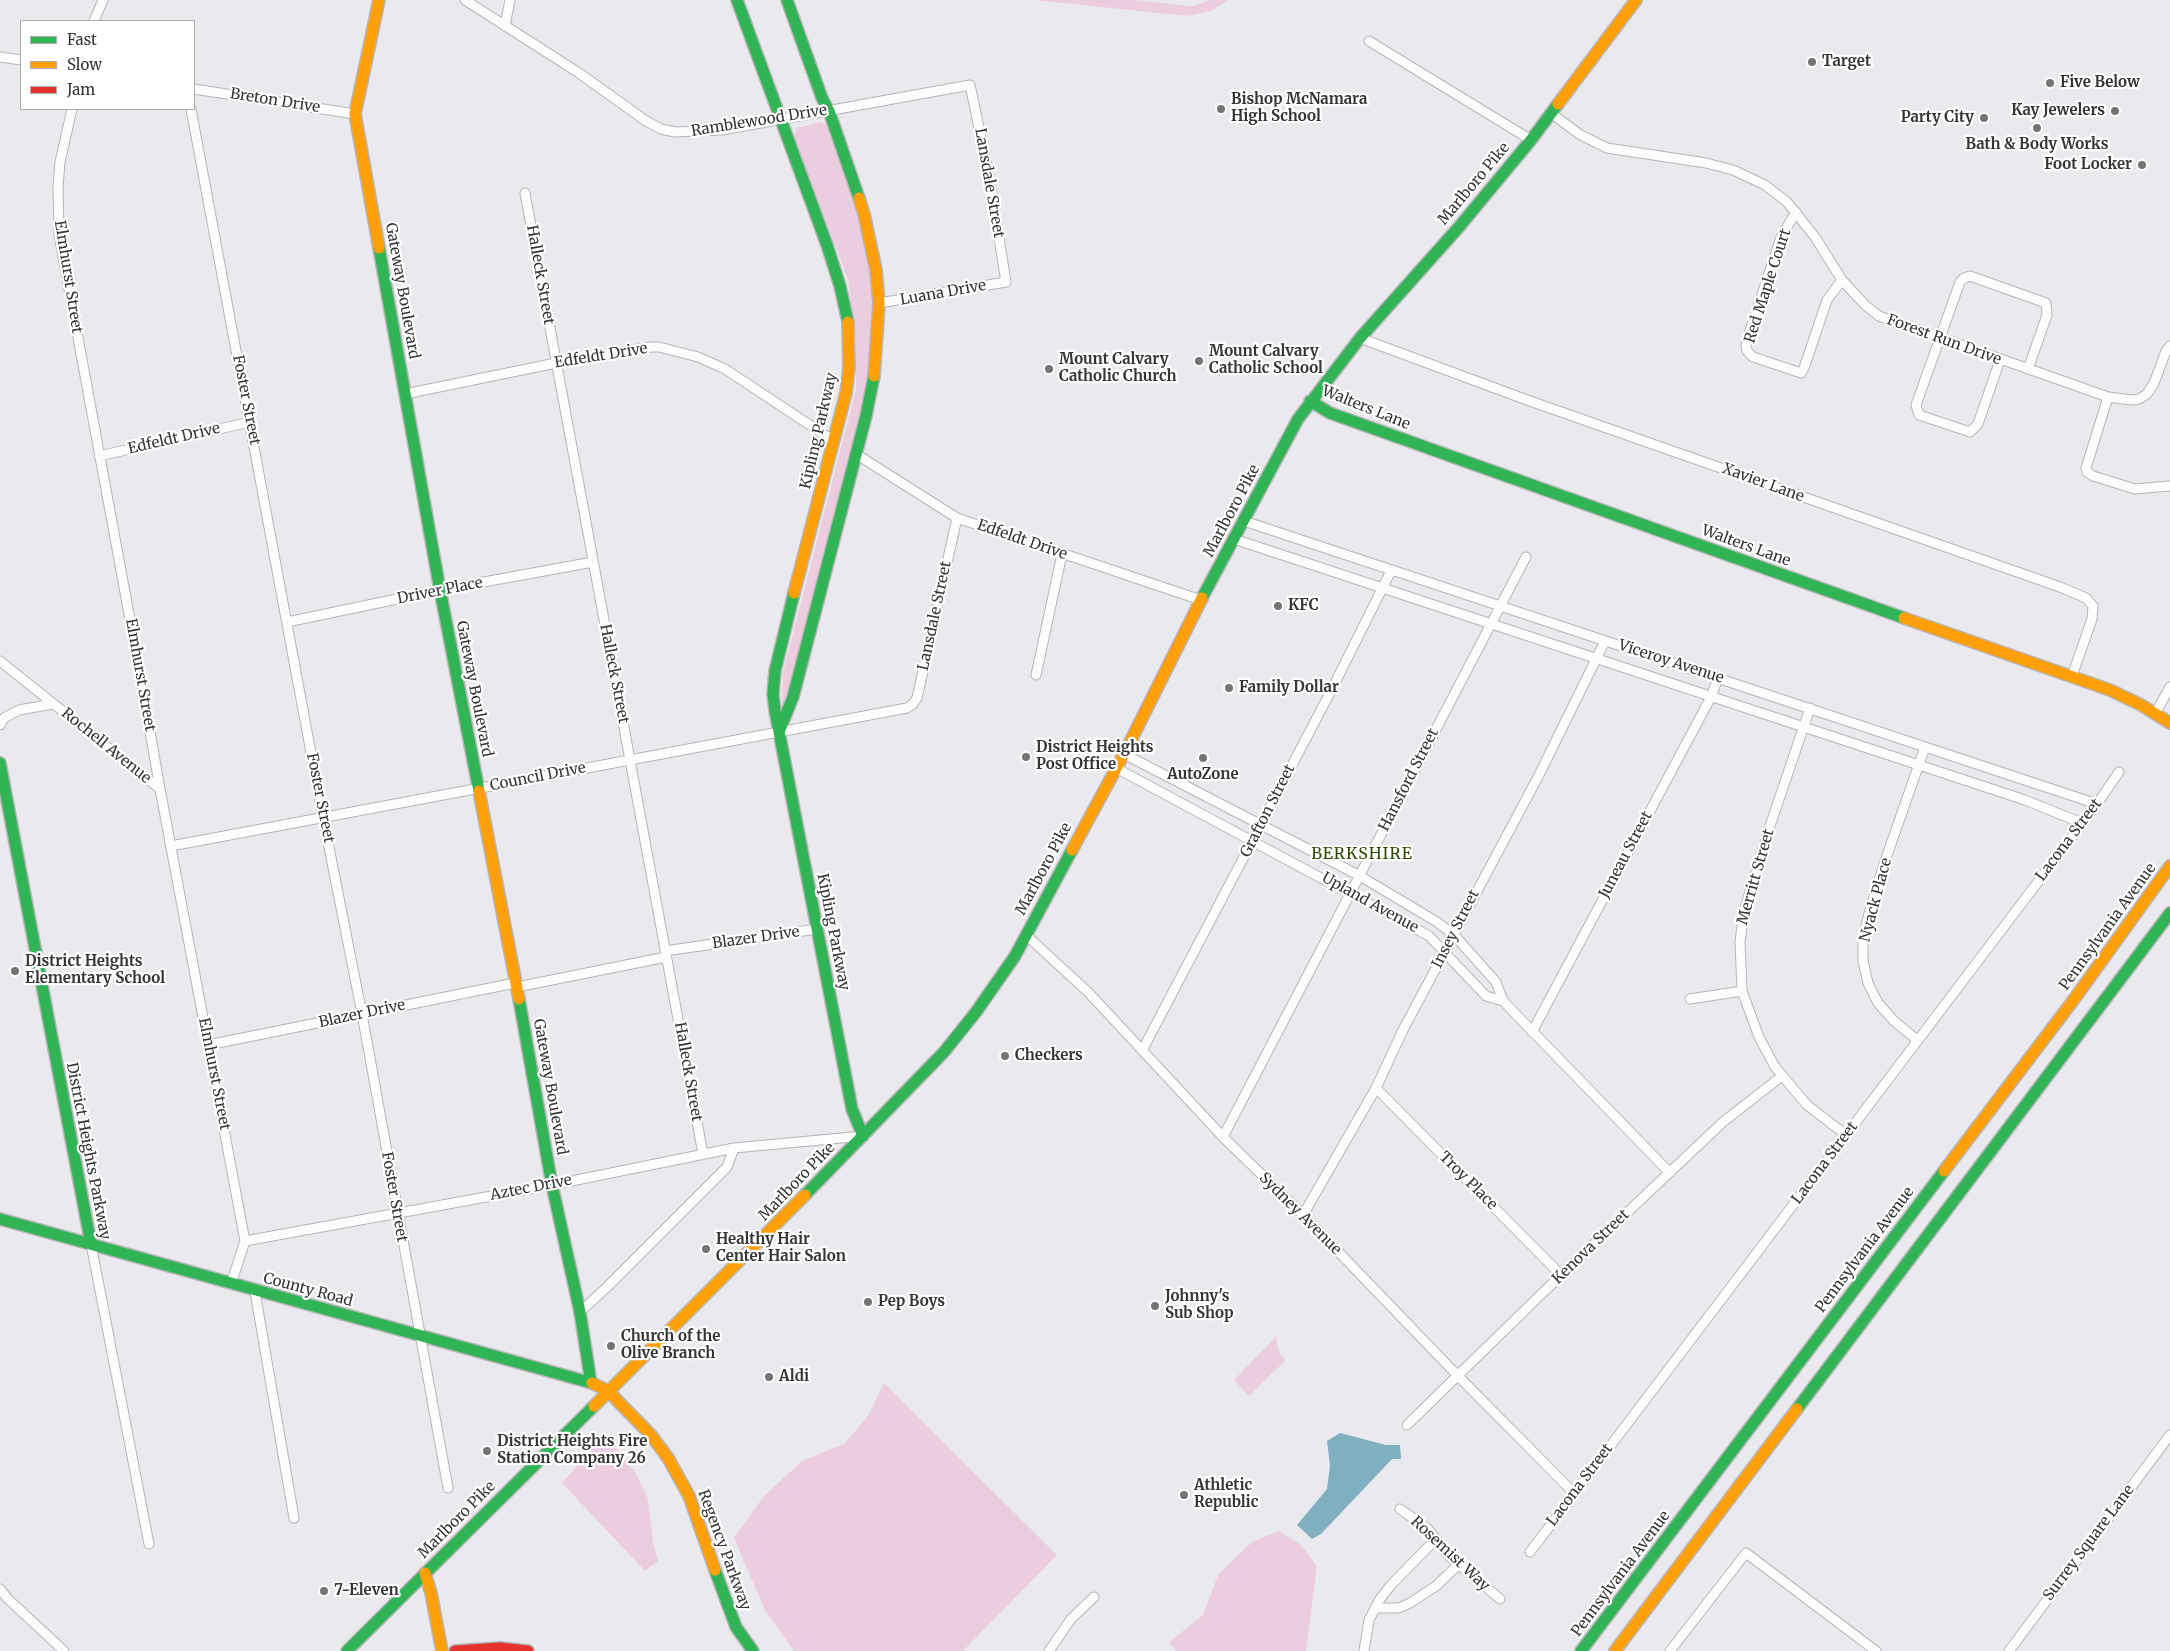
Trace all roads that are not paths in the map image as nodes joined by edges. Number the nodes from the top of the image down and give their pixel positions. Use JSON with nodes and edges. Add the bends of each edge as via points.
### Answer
{"nodes":[{"id":1,"x":103,"y":0,"type":"edge"},
{"id":2,"x":379,"y":0,"type":"edge"},
{"id":3,"x":465,"y":0,"type":"edge"},
{"id":4,"x":510,"y":0,"type":"edge"},
{"id":5,"x":737,"y":0,"type":"edge"},
{"id":6,"x":787,"y":0,"type":"edge"},
{"id":7,"x":1636,"y":0,"type":"edge"},
{"id":8,"x":94,"y":20,"type":"edge"},
{"id":9,"x":505,"y":26,"type":"junction"},
{"id":10,"x":1369,"y":41,"type":"dead end"},
{"id":11,"x":0,"y":56,"type":"edge"},
{"id":12,"x":20,"y":60,"type":"edge"},
{"id":13,"x":970,"y":85,"type":"joint"},
{"id":14,"x":195,"y":89,"type":"edge"},
{"id":15,"x":72,"y":110,"type":"edge"},
{"id":16,"x":191,"y":110,"type":"edge"},
{"id":17,"x":828,"y":111,"type":"junction"},
{"id":18,"x":1551,"y":113,"type":"junction"},
{"id":19,"x":355,"y":114,"type":"junction"},
{"id":20,"x":781,"y":120,"type":"junction"},
{"id":21,"x":1531,"y":140,"type":"junction"},
{"id":22,"x":525,"y":193,"type":"dead end"},
{"id":23,"x":1796,"y":212,"type":"junction"},
{"id":24,"x":1842,"y":280,"type":"junction"},
{"id":25,"x":1006,"y":282,"type":"joint"},
{"id":26,"x":879,"y":303,"type":"junction"},
{"id":27,"x":1360,"y":338,"type":"junction"},
{"id":28,"x":1941,"y":338,"type":"junction"},
{"id":29,"x":2170,"y":346,"type":"edge"},
{"id":30,"x":2000,"y":360,"type":"junction"},
{"id":31,"x":556,"y":363,"type":"junction"},
{"id":32,"x":2028,"y":369,"type":"junction"},
{"id":33,"x":405,"y":394,"type":"junction"},
{"id":34,"x":2108,"y":397,"type":"junction"},
{"id":35,"x":1310,"y":401,"type":"junction"},
{"id":36,"x":250,"y":422,"type":"junction"},
{"id":37,"x":834,"y":441,"type":"junction"},
{"id":38,"x":856,"y":454,"type":"junction"},
{"id":39,"x":99,"y":456,"type":"junction"},
{"id":40,"x":2170,"y":486,"type":"edge"},
{"id":41,"x":957,"y":518,"type":"junction"},
{"id":42,"x":1244,"y":521,"type":"junction"},
{"id":43,"x":1234,"y":539,"type":"junction"},
{"id":44,"x":1062,"y":554,"type":"junction"},
{"id":45,"x":1526,"y":557,"type":"dead end"},
{"id":46,"x":593,"y":562,"type":"junction"},
{"id":47,"x":1391,"y":571,"type":"junction"},
{"id":48,"x":1383,"y":587,"type":"junction"},
{"id":49,"x":440,"y":590,"type":"junction"},
{"id":50,"x":1200,"y":600,"type":"junction"},
{"id":51,"x":1500,"y":605,"type":"junction"},
{"id":52,"x":287,"y":622,"type":"junction"},
{"id":53,"x":1490,"y":623,"type":"junction"},
{"id":54,"x":1605,"y":641,"type":"junction"},
{"id":55,"x":1597,"y":660,"type":"junction"},
{"id":56,"x":0,"y":661,"type":"edge"},
{"id":57,"x":1036,"y":675,"type":"dead end"},
{"id":58,"x":2072,"y":676,"type":"junction"},
{"id":59,"x":1718,"y":678,"type":"junction"},
{"id":60,"x":2170,"y":687,"type":"edge"},
{"id":61,"x":1711,"y":696,"type":"junction"},
{"id":62,"x":53,"y":704,"type":"junction"},
{"id":63,"x":904,"y":708,"type":"joint"},
{"id":64,"x":1810,"y":708,"type":"junction"},
{"id":65,"x":2155,"y":714,"type":"junction"},
{"id":66,"x":2170,"y":723,"type":"edge"},
{"id":67,"x":0,"y":725,"type":"edge"},
{"id":68,"x":1803,"y":727,"type":"junction"},
{"id":69,"x":779,"y":732,"type":"junction"},
{"id":70,"x":1925,"y":747,"type":"junction"},
{"id":71,"x":1124,"y":754,"type":"junction"},
{"id":72,"x":630,"y":760,"type":"junction"},
{"id":73,"x":0,"y":763,"type":"edge"},
{"id":74,"x":1919,"y":765,"type":"junction"},
{"id":75,"x":1116,"y":768,"type":"junction"},
{"id":76,"x":2119,"y":772,"type":"dead end"},
{"id":77,"x":477,"y":788,"type":"junction"},
{"id":78,"x":160,"y":789,"type":"junction"},
{"id":79,"x":2097,"y":804,"type":"junction"},
{"id":80,"x":323,"y":817,"type":"junction"},
{"id":81,"x":2082,"y":823,"type":"junction"},
{"id":82,"x":1261,"y":824,"type":"junction"},
{"id":83,"x":1253,"y":840,"type":"junction"},
{"id":84,"x":171,"y":846,"type":"junction"},
{"id":85,"x":2170,"y":866,"type":"edge"},
{"id":86,"x":1360,"y":876,"type":"junction"},
{"id":87,"x":1351,"y":893,"type":"junction"},
{"id":88,"x":2170,"y":913,"type":"edge"},
{"id":89,"x":818,"y":929,"type":"junction"},
{"id":90,"x":1026,"y":935,"type":"junction"},
{"id":91,"x":1454,"y":935,"type":"junction"},
{"id":92,"x":666,"y":954,"type":"junction"},
{"id":93,"x":1445,"y":954,"type":"junction"},
{"id":94,"x":516,"y":985,"type":"junction"},
{"id":95,"x":1742,"y":990,"type":"junction"},
{"id":96,"x":1690,"y":999,"type":"dead end"},
{"id":97,"x":1502,"y":1001,"type":"junction"},
{"id":98,"x":362,"y":1014,"type":"junction"},
{"id":99,"x":1532,"y":1032,"type":"junction"},
{"id":100,"x":1917,"y":1040,"type":"junction"},
{"id":101,"x":208,"y":1045,"type":"junction"},
{"id":102,"x":1143,"y":1049,"type":"junction"},
{"id":103,"x":1782,"y":1076,"type":"junction"},
{"id":104,"x":1376,"y":1088,"type":"junction"},
{"id":105,"x":1846,"y":1135,"type":"junction"},
{"id":106,"x":863,"y":1136,"type":"junction"},
{"id":107,"x":1223,"y":1137,"type":"junction"},
{"id":108,"x":734,"y":1148,"type":"junction"},
{"id":109,"x":703,"y":1154,"type":"junction"},
{"id":110,"x":1669,"y":1172,"type":"junction"},
{"id":111,"x":552,"y":1185,"type":"junction"},
{"id":112,"x":397,"y":1212,"type":"junction"},
{"id":113,"x":1303,"y":1215,"type":"junction"},
{"id":114,"x":0,"y":1219,"type":"edge"},
{"id":115,"x":245,"y":1241,"type":"junction"},
{"id":116,"x":91,"y":1244,"type":"junction"},
{"id":117,"x":1560,"y":1275,"type":"junction"},
{"id":118,"x":231,"y":1284,"type":"junction"},
{"id":119,"x":255,"y":1292,"type":"junction"},
{"id":120,"x":580,"y":1312,"type":"junction"},
{"id":121,"x":420,"y":1336,"type":"junction"},
{"id":122,"x":1458,"y":1376,"type":"junction"},
{"id":123,"x":591,"y":1383,"type":"junction"},
{"id":124,"x":608,"y":1391,"type":"junction"},
{"id":125,"x":1407,"y":1426,"type":"dead end"},
{"id":126,"x":2170,"y":1435,"type":"edge"},
{"id":127,"x":448,"y":1488,"type":"dead end"},
{"id":128,"x":1574,"y":1493,"type":"junction"},
{"id":129,"x":1400,"y":1509,"type":"dead end"},
{"id":130,"x":294,"y":1518,"type":"dead end"},
{"id":131,"x":1436,"y":1539,"type":"junction"},
{"id":132,"x":148,"y":1544,"type":"dead end"},
{"id":133,"x":1530,"y":1552,"type":"dead end"},
{"id":134,"x":1458,"y":1564,"type":"junction"},
{"id":135,"x":425,"y":1573,"type":"junction"},
{"id":136,"x":0,"y":1589,"type":"edge"},
{"id":137,"x":1094,"y":1597,"type":"dead end"},
{"id":138,"x":1500,"y":1599,"type":"dead end"},
{"id":139,"x":1375,"y":1608,"type":"junction"},
{"id":140,"x":1053,"y":1649,"type":"edge"},
{"id":141,"x":64,"y":1651,"type":"edge"},
{"id":142,"x":347,"y":1651,"type":"edge"},
{"id":143,"x":442,"y":1651,"type":"edge"},
{"id":144,"x":455,"y":1651,"type":"edge"},
{"id":145,"x":528,"y":1651,"type":"edge"},
{"id":146,"x":753,"y":1651,"type":"edge"},
{"id":147,"x":1364,"y":1651,"type":"edge"},
{"id":148,"x":1581,"y":1651,"type":"edge"},
{"id":149,"x":1615,"y":1651,"type":"edge"},
{"id":150,"x":1670,"y":1651,"type":"edge"},
{"id":151,"x":1876,"y":1651,"type":"edge"},
{"id":152,"x":2008,"y":1651,"type":"edge"}],
"edges":[{"from":1,"to":8,"type":"street"},
{"from":2,"to":19,"type":"main road","name":"Gateway Boulevard"},
{"from":3,"to":9,"type":"street","name":"Ramblewood Drive"},
{"from":4,"to":9,"type":"street"},
{"from":5,"to":20,"type":"main road","name":"Kipling Parkway"},
{"from":6,"to":17,"type":"main road"},
{"from":7,"to":18,"type":"main road","name":"Marlboro Pike"},
{"from":9,"to":20,"type":"street","name":"Ramblewood Drive","via":[[646,121],[667,131],[696,133]]},
{"from":10,"to":21,"type":"street"},
{"from":11,"to":12,"type":"street"},
{"from":13,"to":17,"type":"street","name":"Ramblewood Drive"},
{"from":13,"to":25,"type":"street","name":"Lansdale Street","via":[[989,175]]},
{"from":14,"to":19,"type":"street","name":"Breton Drive"},
{"from":15,"to":39,"type":"street","name":"Elmhurst Street","via":[[60,171],[58,224]]},
{"from":16,"to":36,"type":"street","name":"Foster Street"},
{"from":17,"to":20,"type":"street","name":"Ramblewood Drive"},
{"from":17,"to":26,"type":"main road","via":[[864,214],[876,270]]},
{"from":18,"to":21,"type":"main road","name":"Marlboro Pike"},
{"from":18,"to":23,"type":"street","name":"Forest Run Drive","via":[[1579,134],[1607,148],[1685,158],[1732,170],[1765,185]]},
{"from":19,"to":33,"type":"main road","name":"Gateway Boulevard"},
{"from":20,"to":37,"type":"main road","name":"Kipling Parkway","via":[[827,245],[845,308],[849,368]]},
{"from":21,"to":27,"type":"main road","name":"Marlboro Pike"},
{"from":22,"to":31,"type":"street","name":"Halleck Street"},
{"from":23,"to":24,"type":"street","name":"Forest Run Drive"},
{"from":23,"to":24,"type":"street","name":"Red Maple Court","via":[[1781,237],[1748,337],[1747,351],[1753,357],[1801,373],[1828,300]]},
{"from":24,"to":28,"type":"street","name":"Forest Run Drive","via":[[1879,316]]},
{"from":25,"to":26,"type":"street","name":"Luana Drive"},
{"from":26,"to":38,"type":"main road","via":[[876,363]]},
{"from":27,"to":35,"type":"main road","name":"Marlboro Pike"},
{"from":27,"to":58,"type":"street","name":"Xavier Lane","via":[[2086,598],[2093,606],[2092,619]]},
{"from":28,"to":30,"type":"street","name":"Forest Run Drive"},
{"from":28,"to":30,"type":"street","via":[[1916,405],[1919,415],[1970,432],[1978,424]]},
{"from":28,"to":32,"type":"street","via":[[1964,278],[1970,276],[2039,300],[2046,303],[2047,315]]},
{"from":29,"to":34,"type":"street","name":"Forest Run Drive","via":[[2147,394],[2131,400]]},
{"from":30,"to":32,"type":"street","name":"Forest Run Drive"},
{"from":31,"to":33,"type":"street","name":"Edfeldt Drive"},
{"from":31,"to":37,"type":"street","name":"Edfeldt Drive","via":[[651,347],[698,357],[725,369]]},
{"from":31,"to":46,"type":"street","name":"Halleck Street"},
{"from":32,"to":34,"type":"street","name":"Forest Run Drive"},
{"from":33,"to":49,"type":"main road","name":"Gateway Boulevard"},
{"from":34,"to":40,"type":"street","via":[[2086,464],[2087,472],[2135,489]]},
{"from":35,"to":42,"type":"main road","name":"Marlboro Pike"},
{"from":35,"to":58,"type":"main road","name":"Walters Lane","via":[[1330,413]]},
{"from":36,"to":39,"type":"street","name":"Edfeldt Drive"},
{"from":36,"to":52,"type":"street","name":"Foster Street"},
{"from":37,"to":69,"type":"main road","name":"Kipling Parkway","via":[[775,670],[774,703]]},
{"from":38,"to":41,"type":"street","name":"Edfeldt Drive"},
{"from":38,"to":69,"type":"main road","via":[[793,697]]},
{"from":39,"to":78,"type":"street","name":"Elmhurst Street"},
{"from":41,"to":44,"type":"street","name":"Edfeldt Drive"},
{"from":41,"to":63,"type":"street","name":"Lansdale Street","via":[[918,698]]},
{"from":42,"to":43,"type":"main road","name":"Marlboro Pike"},
{"from":42,"to":47,"type":"street","name":"Viceroy Avenue"},
{"from":43,"to":48,"type":"street","name":"Viceroy Avenue"},
{"from":43,"to":50,"type":"main road","name":"Marlboro Pike"},
{"from":44,"to":50,"type":"street","name":"Edfeldt Drive"},
{"from":44,"to":57,"type":"street"},
{"from":45,"to":51,"type":"street","name":"Hansford Street"},
{"from":46,"to":49,"type":"street","name":"Driver Place"},
{"from":46,"to":72,"type":"street","name":"Halleck Street"},
{"from":47,"to":48,"type":"street","name":"Grafton Street"},
{"from":47,"to":51,"type":"street","name":"Viceroy Avenue"},
{"from":48,"to":53,"type":"street","name":"Viceroy Avenue"},
{"from":48,"to":82,"type":"street","name":"Grafton Street"},
{"from":49,"to":52,"type":"street","name":"Driver Place"},
{"from":49,"to":77,"type":"main road","name":"Gateway Boulevard"},
{"from":50,"to":71,"type":"main road","name":"Marlboro Pike"},
{"from":51,"to":53,"type":"street","name":"Hansford Street"},
{"from":51,"to":54,"type":"street","name":"Viceroy Avenue"},
{"from":52,"to":80,"type":"street","name":"Foster Street"},
{"from":53,"to":55,"type":"street","name":"Viceroy Avenue"},
{"from":53,"to":86,"type":"street","name":"Hansford Street"},
{"from":54,"to":55,"type":"street","name":"Insey Street"},
{"from":54,"to":59,"type":"street","name":"Viceroy Avenue"},
{"from":55,"to":61,"type":"street","name":"Viceroy Avenue"},
{"from":55,"to":91,"type":"street","name":"Insey Street"},
{"from":56,"to":62,"type":"street","name":"Rochell Avenue"},
{"from":58,"to":65,"type":"main road","name":"Walters Lane","via":[[2110,690]]},
{"from":59,"to":61,"type":"street","name":"Juneau Street"},
{"from":59,"to":64,"type":"street","name":"Viceroy Avenue"},
{"from":60,"to":65,"type":"street"},
{"from":61,"to":68,"type":"street","name":"Viceroy Avenue"},
{"from":61,"to":99,"type":"street","name":"Juneau Street"},
{"from":62,"to":67,"type":"street","name":"Rochell Avenue","via":[[19,710],[4,718]]},
{"from":62,"to":78,"type":"street","name":"Rochell Avenue"},
{"from":63,"to":69,"type":"street","name":"Council Drive"},
{"from":64,"to":68,"type":"street","name":"Merritt Street"},
{"from":64,"to":70,"type":"street","name":"Viceroy Avenue"},
{"from":65,"to":66,"type":"main road","name":"Walters Lane"},
{"from":68,"to":74,"type":"street","name":"Viceroy Avenue"},
{"from":68,"to":95,"type":"street","name":"Merritt Street","via":[[1744,912],[1740,941]]},
{"from":69,"to":72,"type":"street","name":"Council Drive"},
{"from":69,"to":89,"type":"main road","name":"Kipling Parkway"},
{"from":70,"to":74,"type":"street","name":"Nyack Place"},
{"from":70,"to":79,"type":"street","name":"Viceroy Avenue"},
{"from":71,"to":75,"type":"main road","name":"Marlboro Pike"},
{"from":71,"to":82,"type":"street","name":"Upland Avenue"},
{"from":72,"to":77,"type":"street","name":"Council Drive"},
{"from":72,"to":92,"type":"street","name":"Halleck Street"},
{"from":73,"to":116,"type":"main road","name":"District Heights Parkway"},
{"from":74,"to":81,"type":"street","name":"Viceroy Avenue","via":[[2025,800]]},
{"from":74,"to":100,"type":"street","name":"Nyack Place","via":[[1868,917],[1862,961],[1878,1004]]},
{"from":75,"to":83,"type":"street","name":"Upland Avenue"},
{"from":75,"to":90,"type":"main road","name":"Marlboro Pike"},
{"from":76,"to":79,"type":"street","name":"Lacona Street"},
{"from":77,"to":80,"type":"street","name":"Council Drive"},
{"from":77,"to":94,"type":"main road","name":"Gateway Boulevard"},
{"from":78,"to":84,"type":"street","name":"Elmhurst Street"},
{"from":79,"to":81,"type":"street","name":"Lacona Street"},
{"from":80,"to":84,"type":"street","name":"Council Drive"},
{"from":80,"to":98,"type":"street","name":"Foster Street"},
{"from":81,"to":100,"type":"street","name":"Lacona Street"},
{"from":82,"to":83,"type":"street","name":"Grafton Street"},
{"from":82,"to":86,"type":"street","name":"Upland Avenue"},
{"from":83,"to":87,"type":"street","name":"Upland Avenue"},
{"from":83,"to":102,"type":"street","name":"Grafton Street"},
{"from":84,"to":101,"type":"street","name":"Elmhurst Street"},
{"from":85,"to":148,"type":"main road","name":"Pennsylvania Avenue","via":[[2080,991]]},
{"from":86,"to":87,"type":"street","name":"Hansford Street"},
{"from":86,"to":91,"type":"street","name":"Upland Avenue"},
{"from":87,"to":93,"type":"street","name":"Upland Avenue","via":[[1429,936]]},
{"from":87,"to":107,"type":"street","name":"Hansford Street"},
{"from":88,"to":149,"type":"main road"},
{"from":89,"to":92,"type":"street","name":"Blazer Drive"},
{"from":89,"to":106,"type":"main road","name":"Kipling Parkway","via":[[852,1109]]},
{"from":90,"to":102,"type":"street","name":"Sydney Avenue"},
{"from":90,"to":106,"type":"main road","name":"Marlboro Pike","via":[[988,997],[963,1029]]},
{"from":91,"to":93,"type":"street","name":"Insey Street"},
{"from":91,"to":97,"type":"street","name":"Upland Avenue","via":[[1496,982]]},
{"from":92,"to":94,"type":"street","name":"Blazer Drive"},
{"from":92,"to":109,"type":"street","name":"Halleck Street"},
{"from":93,"to":97,"type":"street","name":"Upland Avenue","via":[[1486,996]]},
{"from":93,"to":104,"type":"street","name":"Insey Street","via":[[1403,1030]]},
{"from":94,"to":98,"type":"street","name":"Blazer Drive"},
{"from":94,"to":111,"type":"main road","name":"Gateway Boulevard"},
{"from":95,"to":96,"type":"street"},
{"from":95,"to":103,"type":"street","name":"Merritt Street","via":[[1764,1049]]},
{"from":97,"to":99,"type":"street","name":"Upland Avenue"},
{"from":98,"to":101,"type":"street","name":"Blazer Drive"},
{"from":98,"to":112,"type":"street","name":"Foster Street"},
{"from":99,"to":110,"type":"street","name":"Upland Avenue"},
{"from":100,"to":105,"type":"street","name":"Lacona Street"},
{"from":101,"to":115,"type":"street","name":"Elmhurst Street"},
{"from":102,"to":107,"type":"street","name":"Sydney Avenue"},
{"from":103,"to":105,"type":"street","name":"Merritt Street","via":[[1807,1105]]},
{"from":103,"to":110,"type":"street","name":"Kenova Street","via":[[1744,1104]]},
{"from":104,"to":113,"type":"street","name":"Insey Street"},
{"from":104,"to":117,"type":"street","name":"Troy Place"},
{"from":105,"to":128,"type":"street","name":"Lacona Street"},
{"from":106,"to":108,"type":"street","name":"Aztec Drive"},
{"from":106,"to":124,"type":"main road","name":"Marlboro Pike"},
{"from":107,"to":113,"type":"street","name":"Sydney Avenue"},
{"from":108,"to":109,"type":"street","name":"Aztec Drive"},
{"from":108,"to":120,"type":"street","via":[[727,1167]]},
{"from":109,"to":111,"type":"street","name":"Aztec Drive"},
{"from":110,"to":117,"type":"street","name":"Kenova Street"},
{"from":111,"to":112,"type":"street","name":"Aztec Drive"},
{"from":111,"to":120,"type":"main road","name":"Gateway Boulevard"},
{"from":112,"to":115,"type":"street","name":"Aztec Drive"},
{"from":112,"to":121,"type":"street","name":"Foster Street"},
{"from":113,"to":122,"type":"street","name":"Sydney Avenue"},
{"from":114,"to":116,"type":"main road","name":"County Road"},
{"from":115,"to":118,"type":"street"},
{"from":116,"to":118,"type":"main road","name":"County Road"},
{"from":116,"to":132,"type":"street","name":"District Heights Parkway"},
{"from":117,"to":122,"type":"street","name":"Kenova Street"},
{"from":118,"to":119,"type":"main road","name":"County Road"},
{"from":119,"to":121,"type":"main road","name":"County Road"},
{"from":119,"to":130,"type":"street"},
{"from":120,"to":123,"type":"main road","name":"Gateway Boulevard"},
{"from":121,"to":123,"type":"main road","name":"County Road"},
{"from":121,"to":127,"type":"street","name":"Foster Street"},
{"from":122,"to":125,"type":"street","name":"Kenova Street"},
{"from":122,"to":128,"type":"street","name":"Sydney Avenue"},
{"from":123,"to":124,"type":"main road","name":"County Road"},
{"from":124,"to":135,"type":"main road","name":"Marlboro Pike"},
{"from":124,"to":146,"type":"main road","name":"Regency Parkway","via":[[651,1435],[668,1458],[690,1499],[728,1609]]},
{"from":126,"to":152,"type":"street","name":"Surrey Square Lane"},
{"from":128,"to":133,"type":"street","name":"Lacona Street"},
{"from":129,"to":131,"type":"street","name":"Rosemist Way","via":[[1423,1524]]},
{"from":131,"to":134,"type":"street","name":"Rosemist Way"},
{"from":131,"to":139,"type":"street","via":[[1391,1585]]},
{"from":134,"to":138,"type":"street","name":"Rosemist Way"},
{"from":134,"to":139,"type":"street","via":[[1436,1586],[1410,1604],[1399,1608]]},
{"from":135,"to":142,"type":"main road","name":"Marlboro Pike"},
{"from":135,"to":143,"type":"main road"},
{"from":136,"to":141,"type":"street"},
{"from":137,"to":140,"type":"street","via":[[1071,1619]]},
{"from":139,"to":147,"type":"street","via":[[1369,1620]]},
{"from":144,"to":145,"type":"main road","via":[[500,1648]]},
{"from":150,"to":151,"type":"street","via":[[1746,1553]]}]}
